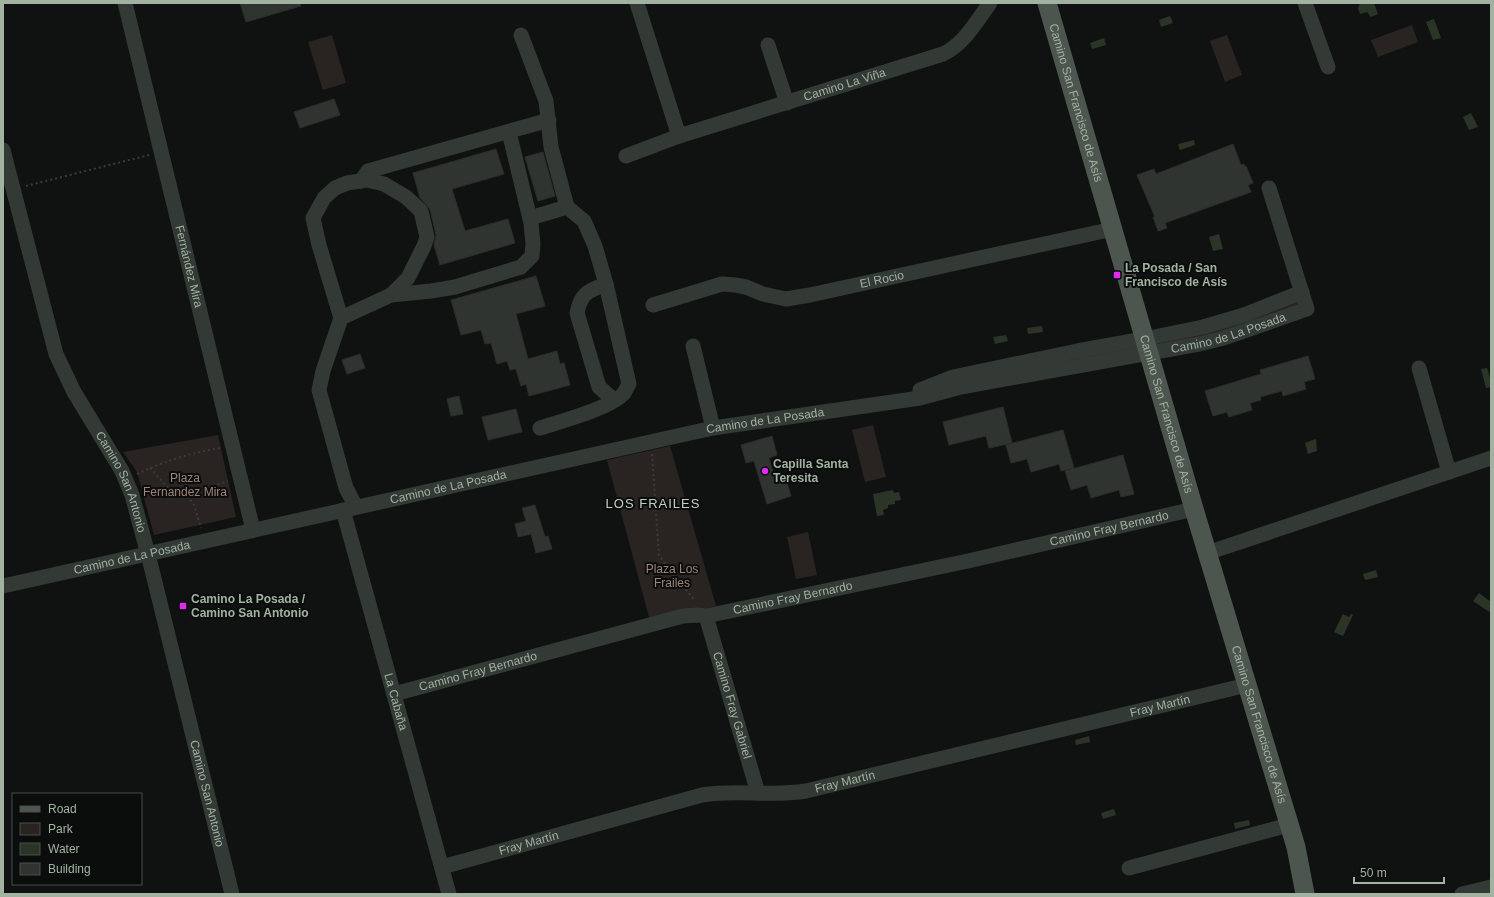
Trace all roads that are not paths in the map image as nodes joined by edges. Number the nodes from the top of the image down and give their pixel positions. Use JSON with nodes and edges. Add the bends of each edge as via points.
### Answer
{"nodes":[{"id":1,"x":126,"y":3,"type":"edge"},
{"id":2,"x":637,"y":3,"type":"edge"},
{"id":3,"x":990,"y":3,"type":"edge"},
{"id":4,"x":1047,"y":3,"type":"edge"},
{"id":5,"x":1305,"y":3,"type":"edge"},
{"id":6,"x":521,"y":35,"type":"dead end"},
{"id":7,"x":768,"y":45,"type":"dead end"},
{"id":8,"x":1328,"y":67,"type":"dead end"},
{"id":9,"x":787,"y":103,"type":"junction"},
{"id":10,"x":549,"y":120,"type":"junction"},
{"id":11,"x":509,"y":132,"type":"junction"},
{"id":12,"x":679,"y":136,"type":"junction"},
{"id":13,"x":3,"y":150,"type":"edge"},
{"id":14,"x":626,"y":156,"type":"dead end"},
{"id":15,"x":361,"y":181,"type":"junction"},
{"id":16,"x":1269,"y":188,"type":"dead end"},
{"id":17,"x":567,"y":207,"type":"junction"},
{"id":18,"x":530,"y":218,"type":"junction"},
{"id":19,"x":1113,"y":229,"type":"junction"},
{"id":20,"x":606,"y":284,"type":"junction"},
{"id":21,"x":1302,"y":292,"type":"junction"},
{"id":22,"x":391,"y":295,"type":"junction"},
{"id":23,"x":653,"y":305,"type":"dead end"},
{"id":24,"x":341,"y":318,"type":"junction"},
{"id":25,"x":693,"y":346,"type":"dead end"},
{"id":26,"x":1147,"y":346,"type":"junction"},
{"id":27,"x":1077,"y":351,"type":"junction"},
{"id":28,"x":1080,"y":366,"type":"junction"},
{"id":29,"x":1419,"y":368,"type":"dead end"},
{"id":30,"x":614,"y":400,"type":"junction"},
{"id":31,"x":896,"y":402,"type":"junction"},
{"id":32,"x":540,"y":428,"type":"dead end"},
{"id":33,"x":713,"y":428,"type":"junction"},
{"id":34,"x":1491,"y":458,"type":"edge"},
{"id":35,"x":1449,"y":472,"type":"junction"},
{"id":36,"x":349,"y":509,"type":"junction"},
{"id":37,"x":1194,"y":509,"type":"junction"},
{"id":38,"x":254,"y":530,"type":"junction"},
{"id":39,"x":1208,"y":553,"type":"junction"},
{"id":40,"x":148,"y":554,"type":"junction"},
{"id":41,"x":3,"y":586,"type":"edge"},
{"id":42,"x":706,"y":616,"type":"junction"},
{"id":43,"x":1247,"y":685,"type":"junction"},
{"id":44,"x":394,"y":694,"type":"junction"},
{"id":45,"x":758,"y":793,"type":"junction"},
{"id":46,"x":1289,"y":825,"type":"junction"},
{"id":47,"x":442,"y":867,"type":"junction"},
{"id":48,"x":1129,"y":868,"type":"dead end"},
{"id":49,"x":1491,"y":886,"type":"edge"},
{"id":50,"x":232,"y":894,"type":"edge"},
{"id":51,"x":449,"y":894,"type":"edge"},
{"id":52,"x":1305,"y":894,"type":"edge"},
{"id":53,"x":1462,"y":894,"type":"edge"}],
"edges":[{"from":1,"to":38,"type":"street","name":"Fernández Mira"},
{"from":2,"to":12,"type":"street"},
{"from":3,"to":9,"type":"street","name":"Camino La Viña","via":[[963,40],[953,49],[935,57]]},
{"from":4,"to":19,"type":"main road","name":"Camino San Francisco de Asís"},
{"from":5,"to":8,"type":"street"},
{"from":6,"to":10,"type":"street","via":[[546,101]]},
{"from":7,"to":9,"type":"street"},
{"from":9,"to":12,"type":"street","name":"Camino La Viña"},
{"from":10,"to":11,"type":"street"},
{"from":10,"to":17,"type":"street","via":[[551,147]]},
{"from":11,"to":15,"type":"street","via":[[368,172]]},
{"from":11,"to":18,"type":"street"},
{"from":12,"to":14,"type":"street","name":"Camino La Viña"},
{"from":13,"to":40,"type":"street","name":"Camino San Antonio","via":[[56,354],[74,392],[118,462],[132,495]]},
{"from":15,"to":22,"type":"street","via":[[384,184],[406,197],[421,211],[427,237],[424,246],[408,278]]},
{"from":15,"to":24,"type":"street","via":[[347,182],[334,188],[324,198],[313,218]]},
{"from":16,"to":21,"type":"street","name":"Camino de La Posada"},
{"from":17,"to":18,"type":"street"},
{"from":17,"to":20,"type":"street","via":[[584,221],[595,246]]},
{"from":18,"to":22,"type":"street","via":[[532,256],[521,266],[455,286]]},
{"from":19,"to":23,"type":"street","name":"El Rocio","via":[[786,299],[746,287],[722,284]]},
{"from":19,"to":26,"type":"main road","name":"Camino San Francisco de Asís"},
{"from":20,"to":30,"type":"street","via":[[629,384],[624,393]]},
{"from":20,"to":30,"type":"street","via":[[589,291],[579,300],[577,313],[599,388]]},
{"from":21,"to":26,"type":"street","name":"Camino de La Posada","via":[[1244,315],[1203,326]]},
{"from":21,"to":26,"type":"street","name":"Camino de La Posada","via":[[1307,309],[1224,338]]},
{"from":22,"to":24,"type":"street"},
{"from":24,"to":36,"type":"street","name":"La Cabaña","via":[[323,371],[355,488]]},
{"from":25,"to":33,"type":"street"},
{"from":26,"to":27,"type":"street","name":"Camino de La Posada"},
{"from":26,"to":28,"type":"street","name":"Camino de La Posada"},
{"from":26,"to":37,"type":"main road","name":"Camino San Francisco de Asís"},
{"from":27,"to":28,"type":"street"},
{"from":27,"to":31,"type":"street","name":"Camino de La Posada","via":[[953,377]]},
{"from":28,"to":31,"type":"street","name":"Camino de La Posada","via":[[961,387]]},
{"from":29,"to":35,"type":"street"},
{"from":30,"to":32,"type":"street","via":[[589,412]]},
{"from":31,"to":33,"type":"street","name":"Camino de La Posada"},
{"from":33,"to":36,"type":"street","name":"Camino de La Posada"},
{"from":34,"to":35,"type":"street"},
{"from":35,"to":39,"type":"street"},
{"from":36,"to":38,"type":"street","name":"Camino de La Posada"},
{"from":36,"to":44,"type":"street","name":"La Cabaña"},
{"from":37,"to":39,"type":"main road","name":"Camino San Francisco de Asís"},
{"from":37,"to":42,"type":"street","name":"Camino Fray Bernardo","via":[[968,561]]},
{"from":38,"to":40,"type":"street","name":"Camino de La Posada"},
{"from":39,"to":43,"type":"main road","name":"Camino San Francisco de Asís"},
{"from":40,"to":41,"type":"street","name":"Camino de La Posada"},
{"from":40,"to":50,"type":"street","name":"Camino San Antonio"},
{"from":42,"to":44,"type":"street","name":"Camino Fray Bernardo","via":[[683,616]]},
{"from":42,"to":45,"type":"street","name":"Camino Fray Gabriel"},
{"from":43,"to":45,"type":"street","name":"Fray Martín","via":[[806,791]]},
{"from":43,"to":46,"type":"main road","name":"Camino San Francisco de Asís"},
{"from":44,"to":47,"type":"street","name":"La Cabaña"},
{"from":45,"to":47,"type":"street","name":"Fray Martín","via":[[724,792],[702,795]]},
{"from":46,"to":48,"type":"street"},
{"from":46,"to":52,"type":"main road","name":"Camino San Francisco de Asís"},
{"from":47,"to":51,"type":"street","name":"La Cabaña"},
{"from":49,"to":53,"type":"street"}]}
